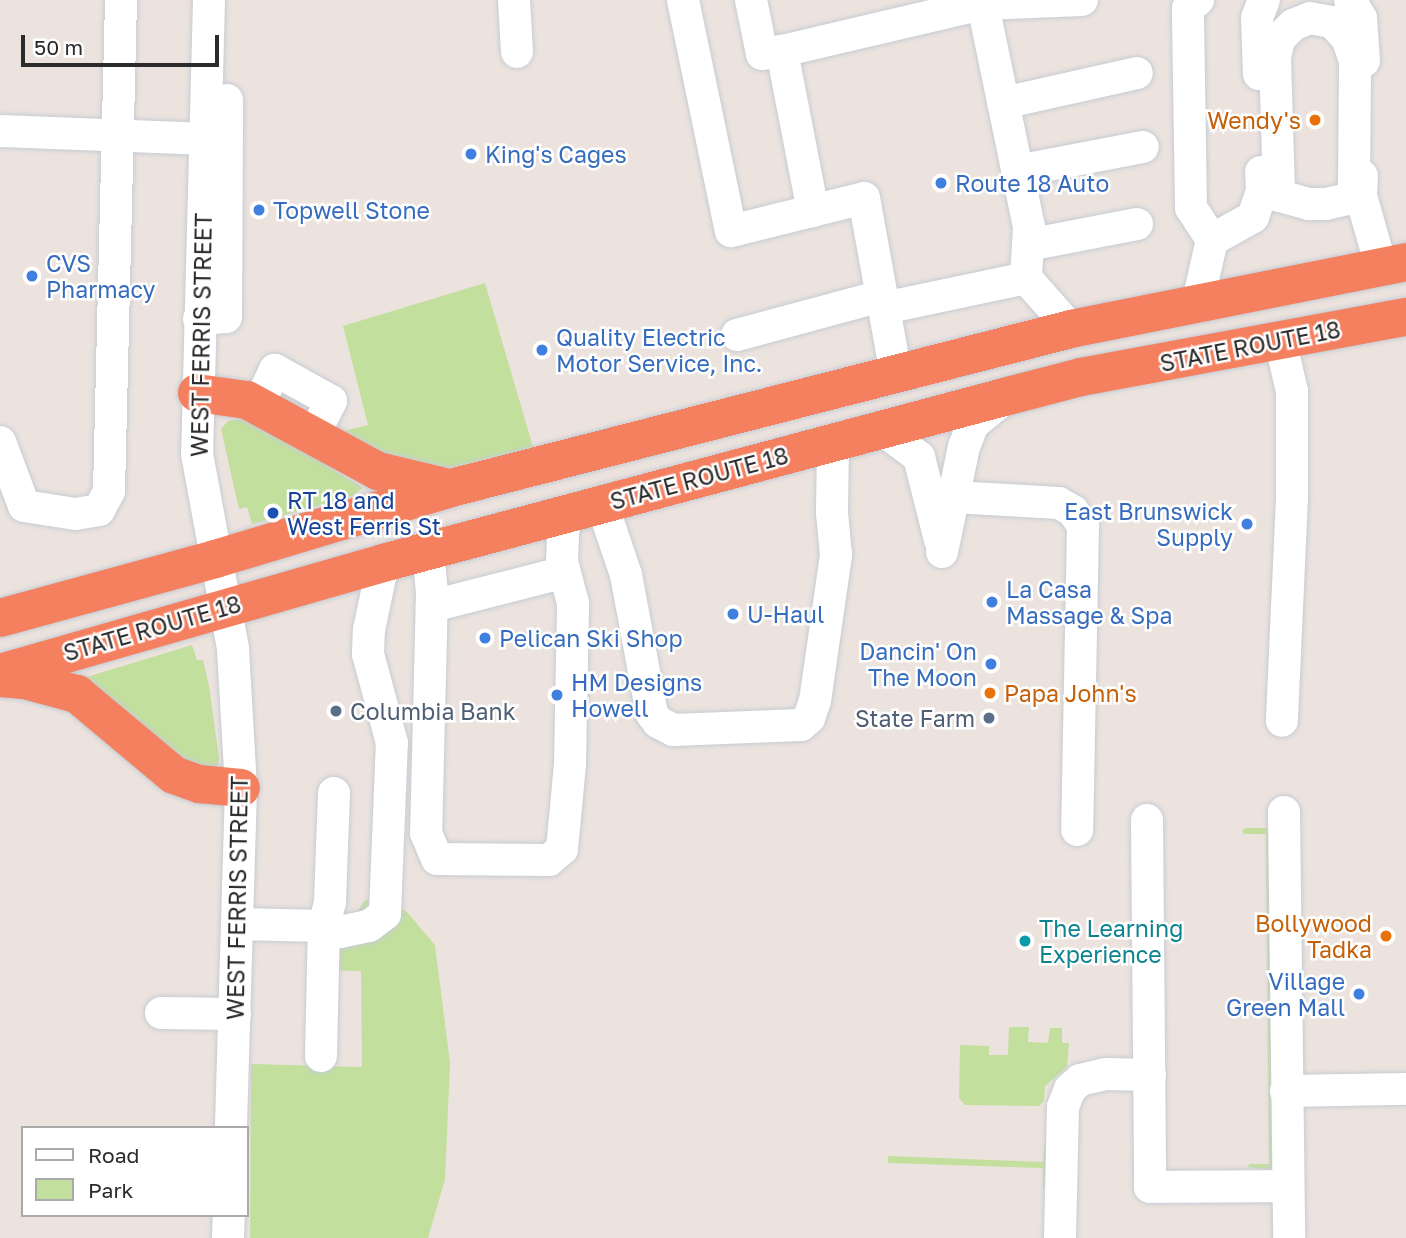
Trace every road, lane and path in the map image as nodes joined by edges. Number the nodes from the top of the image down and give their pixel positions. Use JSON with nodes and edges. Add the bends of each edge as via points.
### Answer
{"nodes":[{"id":1,"x":121,"y":0,"type":"edge"},
{"id":2,"x":209,"y":0,"type":"edge"},
{"id":3,"x":228,"y":0,"type":"edge"},
{"id":4,"x":514,"y":0,"type":"edge"},
{"id":5,"x":683,"y":0,"type":"edge"},
{"id":6,"x":751,"y":0,"type":"edge"},
{"id":7,"x":1082,"y":0,"type":"edge"},
{"id":8,"x":1198,"y":0,"type":"edge"},
{"id":9,"x":1264,"y":0,"type":"edge"},
{"id":10,"x":1350,"y":0,"type":"edge"},
{"id":11,"x":982,"y":2,"type":"edge"},
{"id":12,"x":782,"y":51,"type":"junction"},
{"id":13,"x":517,"y":52,"type":"dead end"},
{"id":14,"x":1137,"y":74,"type":"dead end"},
{"id":15,"x":1003,"y":103,"type":"junction"},
{"id":16,"x":0,"y":131,"type":"edge"},
{"id":17,"x":116,"y":134,"type":"junction"},
{"id":18,"x":205,"y":139,"type":"junction"},
{"id":19,"x":1143,"y":147,"type":"dead end"},
{"id":20,"x":1017,"y":171,"type":"junction"},
{"id":21,"x":1270,"y":194,"type":"junction"},
{"id":22,"x":1361,"y":196,"type":"junction"},
{"id":23,"x":813,"y":211,"type":"junction"},
{"id":24,"x":1137,"y":224,"type":"dead end"},
{"id":25,"x":1212,"y":240,"type":"junction"},
{"id":26,"x":1028,"y":245,"type":"junction"},
{"id":27,"x":1393,"y":264,"type":"edge"},
{"id":28,"x":1026,"y":278,"type":"junction"},
{"id":29,"x":883,"y":302,"type":"junction"},
{"id":30,"x":1198,"y":302,"type":"junction"},
{"id":31,"x":199,"y":319,"type":"junction"},
{"id":32,"x":1403,"y":321,"type":"edge"},
{"id":33,"x":1071,"y":328,"type":"junction"},
{"id":34,"x":737,"y":335,"type":"dead end"},
{"id":35,"x":1279,"y":340,"type":"junction"},
{"id":36,"x":895,"y":374,"type":"junction"},
{"id":37,"x":197,"y":393,"type":"junction"},
{"id":38,"x":1008,"y":396,"type":"junction"},
{"id":39,"x":884,"y":431,"type":"junction"},
{"id":40,"x":0,"y":442,"type":"edge"},
{"id":41,"x":833,"y":442,"type":"junction"},
{"id":42,"x":451,"y":488,"type":"junction"},
{"id":43,"x":954,"y":497,"type":"junction"},
{"id":44,"x":602,"y":504,"type":"junction"},
{"id":45,"x":564,"y":514,"type":"junction"},
{"id":46,"x":428,"y":551,"type":"junction"},
{"id":47,"x":215,"y":559,"type":"junction"},
{"id":48,"x":383,"y":563,"type":"junction"},
{"id":49,"x":565,"y":572,"type":"junction"},
{"id":50,"x":226,"y":606,"type":"junction"},
{"id":51,"x":432,"y":606,"type":"junction"},
{"id":52,"x":0,"y":618,"type":"edge"},
{"id":53,"x":0,"y":673,"type":"edge"},
{"id":54,"x":0,"y":678,"type":"edge"},
{"id":55,"x":1282,"y":722,"type":"dead end"},
{"id":56,"x":241,"y":788,"type":"junction"},
{"id":57,"x":334,"y":793,"type":"dead end"},
{"id":58,"x":1284,"y":813,"type":"dead end"},
{"id":59,"x":1147,"y":820,"type":"dead end"},
{"id":60,"x":1077,"y":831,"type":"dead end"},
{"id":61,"x":236,"y":925,"type":"junction"},
{"id":62,"x":324,"y":926,"type":"junction"},
{"id":63,"x":161,"y":1013,"type":"dead end"},
{"id":64,"x":235,"y":1014,"type":"junction"},
{"id":65,"x":321,"y":1056,"type":"dead end"},
{"id":66,"x":1150,"y":1075,"type":"junction"},
{"id":67,"x":1406,"y":1089,"type":"edge"},
{"id":68,"x":1286,"y":1091,"type":"junction"},
{"id":69,"x":232,"y":1126,"type":"edge"},
{"id":70,"x":1287,"y":1186,"type":"junction"},
{"id":71,"x":229,"y":1217,"type":"edge"},
{"id":72,"x":229,"y":1238,"type":"edge"},
{"id":73,"x":1060,"y":1238,"type":"edge"},
{"id":74,"x":1289,"y":1238,"type":"edge"}],
"edges":[{"from":1,"to":17,"type":"street"},
{"from":2,"to":18,"type":"street","name":"WEST FERRIS STREET"},
{"from":3,"to":31,"type":"street","via":[[226,317]]},
{"from":4,"to":13,"type":"street"},
{"from":5,"to":23,"type":"street","via":[[731,230]]},
{"from":6,"to":12,"type":"street","via":[[762,54]]},
{"from":7,"to":11,"type":"street"},
{"from":8,"to":25,"type":"street","via":[[1188,8],[1191,208]]},
{"from":9,"to":21,"type":"street","via":[[1258,18]]},
{"from":10,"to":22,"type":"street","via":[[1364,39]]},
{"from":11,"to":12,"type":"street"},
{"from":11,"to":15,"type":"street"},
{"from":12,"to":23,"type":"street"},
{"from":14,"to":15,"type":"street"},
{"from":15,"to":20,"type":"street"},
{"from":16,"to":17,"type":"street"},
{"from":17,"to":18,"type":"street"},
{"from":17,"to":40,"type":"street","via":[[109,491],[99,510],[75,513],[24,506]]},
{"from":18,"to":31,"type":"street","name":"WEST FERRIS STREET"},
{"from":19,"to":20,"type":"street"},
{"from":20,"to":26,"type":"street","via":[[1029,227]]},
{"from":21,"to":22,"type":"street","via":[[1309,204]]},
{"from":21,"to":22,"type":"street","via":[[1279,39],[1293,25],[1310,18],[1332,22],[1347,38],[1355,61],[1354,185]]},
{"from":21,"to":25,"type":"street","via":[[1253,218]]},
{"from":22,"to":27,"type":"street"},
{"from":23,"to":29,"type":"street","via":[[864,198]]},
{"from":24,"to":26,"type":"street"},
{"from":25,"to":30,"type":"street"},
{"from":26,"to":28,"type":"street"},
{"from":27,"to":30,"type":"highway"},
{"from":28,"to":29,"type":"street"},
{"from":28,"to":33,"type":"street"},
{"from":29,"to":34,"type":"street"},
{"from":29,"to":36,"type":"street"},
{"from":30,"to":33,"type":"highway"},
{"from":31,"to":37,"type":"street","name":"WEST FERRIS STREET"},
{"from":32,"to":35,"type":"highway","name":"STATE ROUTE 18"},
{"from":33,"to":36,"type":"highway"},
{"from":35,"to":38,"type":"highway","name":"STATE ROUTE 18","via":[[1081,377]]},
{"from":35,"to":55,"type":"street","via":[[1292,391]]},
{"from":36,"to":42,"type":"highway"},
{"from":37,"to":42,"type":"highway","via":[[234,397],[258,406],[377,471]]},
{"from":37,"to":47,"type":"street","name":"WEST FERRIS STREET","via":[[197,454]]},
{"from":38,"to":39,"type":"highway","name":"STATE ROUTE 18"},
{"from":38,"to":43,"type":"street","via":[[973,424]]},
{"from":39,"to":41,"type":"highway","name":"STATE ROUTE 18"},
{"from":39,"to":43,"type":"street","via":[[919,457],[942,552]]},
{"from":41,"to":44,"type":"highway","name":"STATE ROUTE 18"},
{"from":41,"to":44,"type":"street","via":[[836,555],[815,701],[801,725],[673,730],[658,722],[652,714],[626,575]]},
{"from":42,"to":47,"type":"highway"},
{"from":43,"to":60,"type":"street","via":[[1059,503],[1073,511],[1083,526]]},
{"from":44,"to":45,"type":"highway","name":"STATE ROUTE 18"},
{"from":45,"to":46,"type":"highway","name":"STATE ROUTE 18"},
{"from":45,"to":49,"type":"street"},
{"from":46,"to":48,"type":"highway","name":"STATE ROUTE 18"},
{"from":46,"to":51,"type":"street"},
{"from":47,"to":50,"type":"street","name":"WEST FERRIS STREET"},
{"from":47,"to":52,"type":"highway"},
{"from":48,"to":50,"type":"highway","name":"STATE ROUTE 18"},
{"from":48,"to":62,"type":"street","via":[[368,654],[392,743],[385,914],[369,926],[340,932]]},
{"from":49,"to":51,"type":"street"},
{"from":49,"to":51,"type":"street","via":[[573,603],[570,764],[562,849],[549,860],[437,859],[426,833]]},
{"from":50,"to":53,"type":"highway","name":"STATE ROUTE 18"},
{"from":50,"to":56,"type":"street","name":"WEST FERRIS STREET"},
{"from":54,"to":56,"type":"highway","via":[[77,694],[174,775],[199,784]]},
{"from":56,"to":61,"type":"street","name":"WEST FERRIS STREET"},
{"from":57,"to":62,"type":"street","via":[[330,902]]},
{"from":58,"to":68,"type":"street"},
{"from":59,"to":66,"type":"street"},
{"from":61,"to":62,"type":"street"},
{"from":61,"to":64,"type":"street","name":"WEST FERRIS STREET"},
{"from":62,"to":65,"type":"street"},
{"from":63,"to":64,"type":"street"},
{"from":64,"to":69,"type":"street","name":"WEST FERRIS STREET"},
{"from":66,"to":70,"type":"street","via":[[1150,1187]]},
{"from":66,"to":73,"type":"street","via":[[1105,1074],[1080,1080],[1070,1089],[1063,1107]]},
{"from":67,"to":68,"type":"street"},
{"from":68,"to":70,"type":"street"},
{"from":70,"to":74,"type":"street"},
{"from":71,"to":72,"type":"street"}]}
